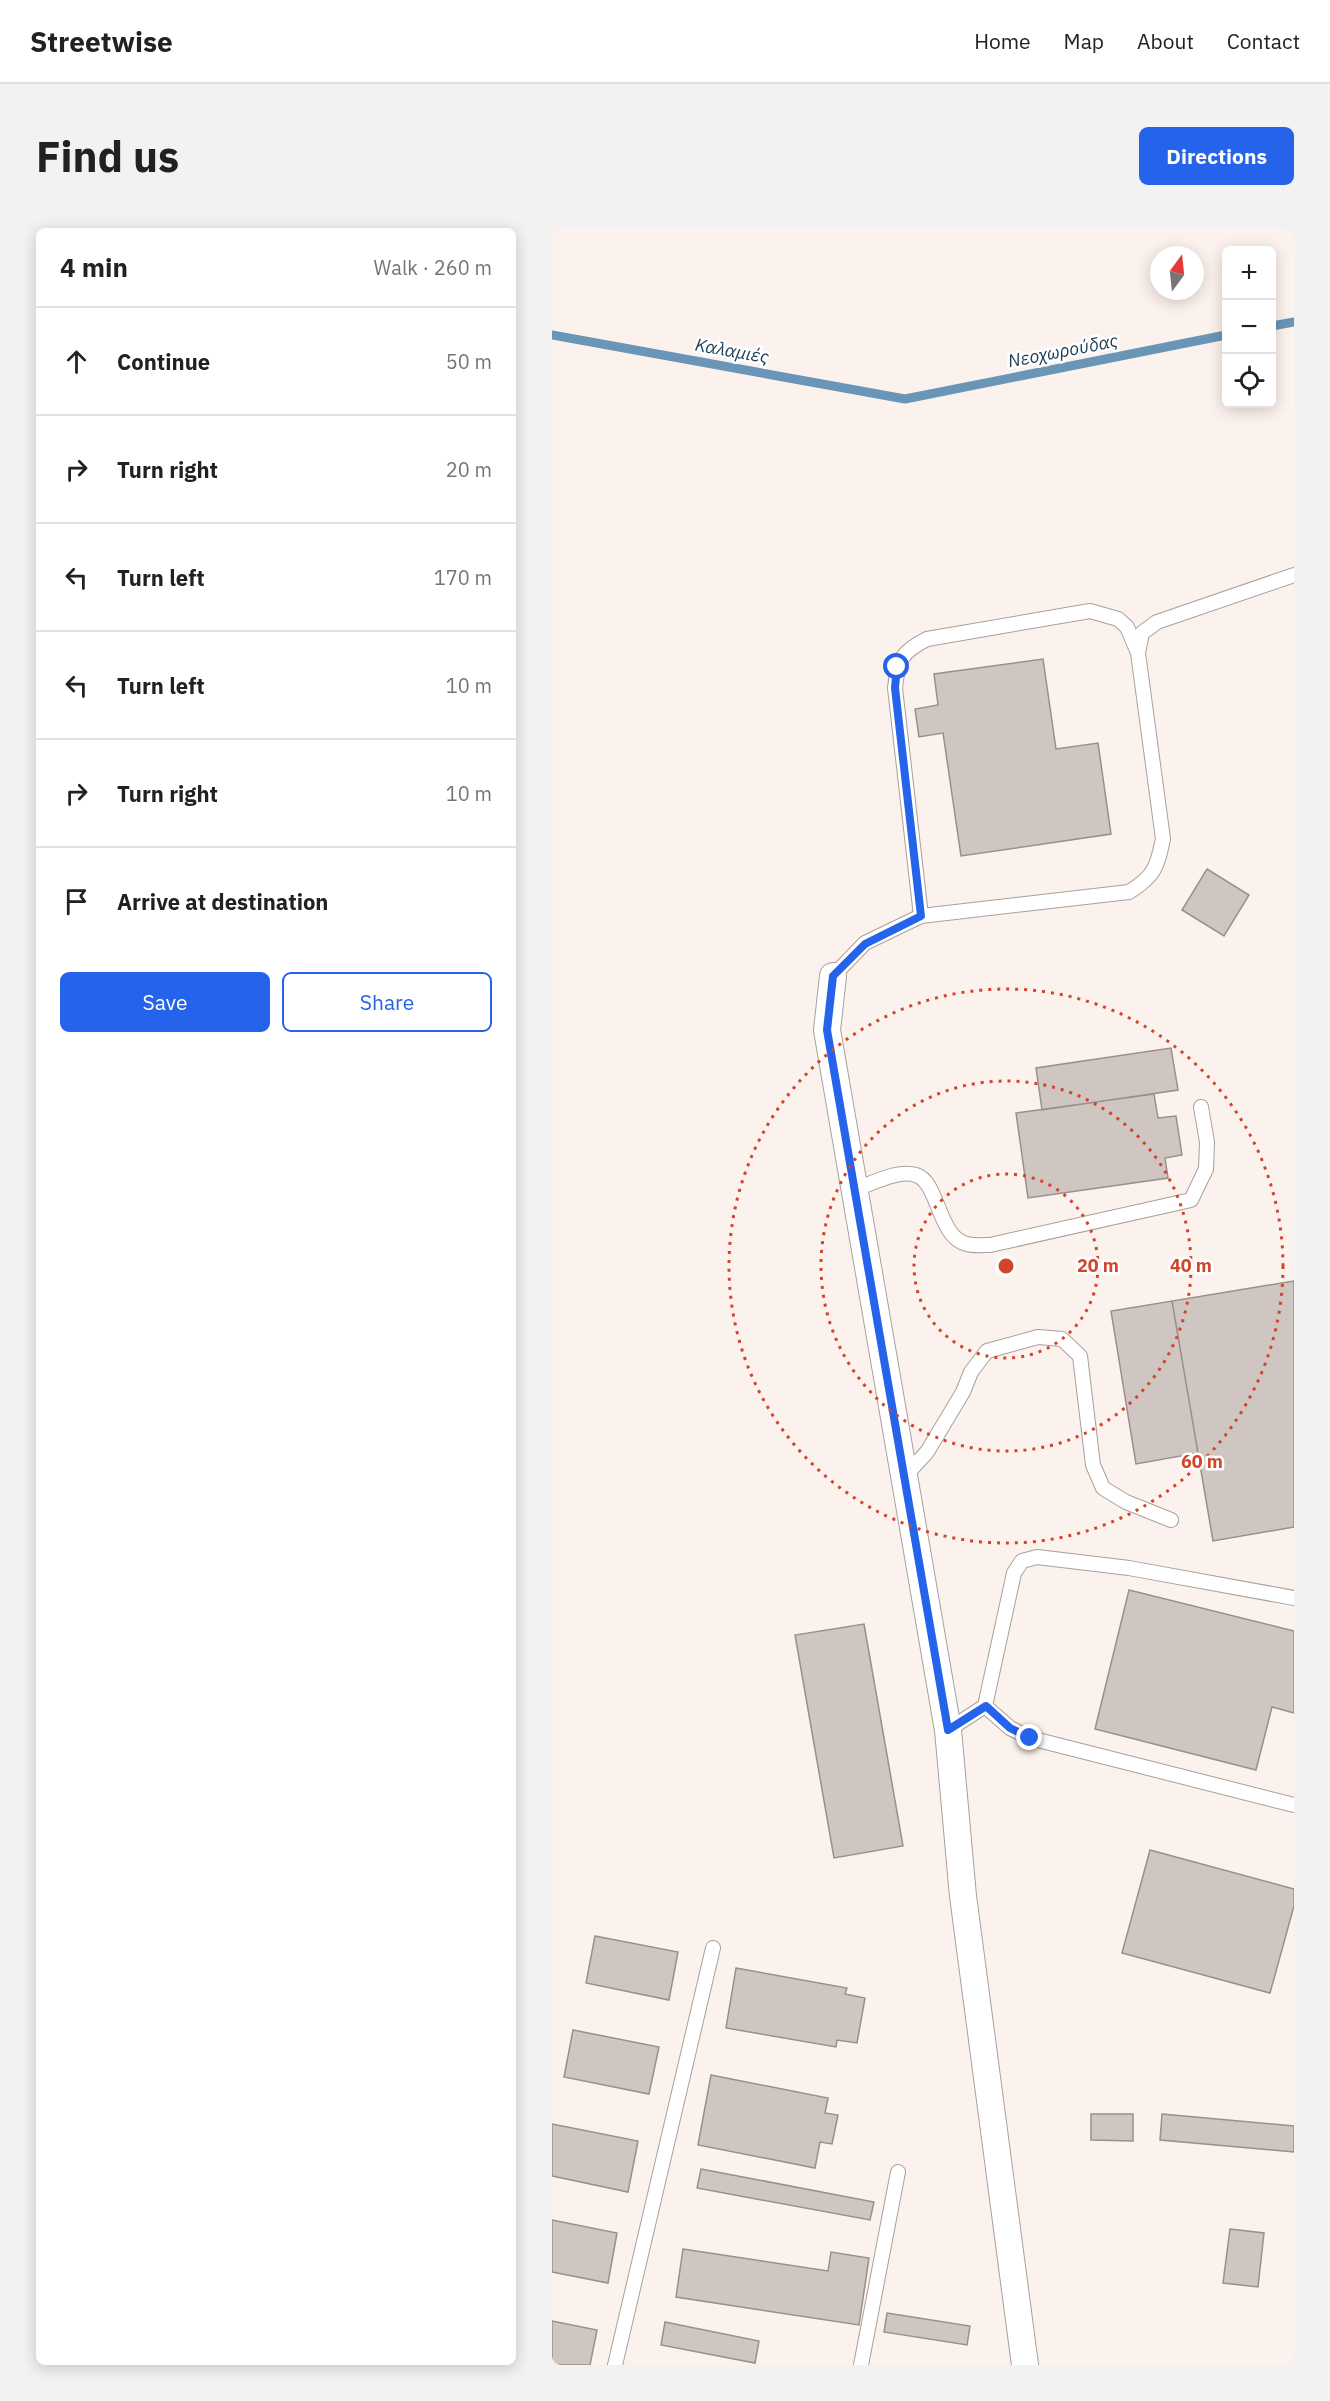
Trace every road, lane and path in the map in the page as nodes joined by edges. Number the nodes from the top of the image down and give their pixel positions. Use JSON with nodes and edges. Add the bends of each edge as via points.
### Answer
{"nodes":[{"id":1,"x":1294,"y":575,"type":"edge"},
{"id":2,"x":1138,"y":654,"type":"junction"},
{"id":3,"x":921,"y":916,"type":"junction"},
{"id":4,"x":833,"y":976,"type":"joint"},
{"id":5,"x":1201,"y":1107,"type":"dead end"},
{"id":6,"x":853,"y":1190,"type":"junction"},
{"id":7,"x":904,"y":1477,"type":"junction"},
{"id":8,"x":1171,"y":1520,"type":"dead end"},
{"id":9,"x":1294,"y":1598,"type":"edge"},
{"id":10,"x":986,"y":1706,"type":"junction"},
{"id":11,"x":948,"y":1730,"type":"junction"},
{"id":12,"x":1294,"y":1805,"type":"edge"},
{"id":13,"x":713,"y":1948,"type":"dead end"},
{"id":14,"x":898,"y":2172,"type":"dead end"},
{"id":15,"x":615,"y":2365,"type":"edge"},
{"id":16,"x":861,"y":2365,"type":"edge"},
{"id":17,"x":1025,"y":2365,"type":"edge"}],
"edges":[{"from":1,"to":2,"type":"lane","via":[[1157,622],[1142,633]]},
{"from":2,"to":3,"type":"lane","via":[[1163,838],[1157,863],[1146,881],[1129,892]]},
{"from":2,"to":3,"type":"lane","via":[[1127,627],[1118,619],[1090,611],[927,639],[909,648],[897,667],[895,688]]},
{"from":3,"to":4,"type":"lane","via":[[865,944]]},
{"from":4,"to":6,"type":"street","via":[[827,1030]]},
{"from":5,"to":6,"type":"lane","via":[[1207,1142],[1206,1169],[1191,1200],[990,1245],[964,1244],[948,1230],[928,1182],[916,1175],[897,1175]]},
{"from":6,"to":7,"type":"street"},
{"from":7,"to":8,"type":"lane","via":[[927,1452],[971,1372],[987,1351],[1038,1337],[1062,1339],[1080,1356],[1093,1465],[1103,1488]]},
{"from":7,"to":11,"type":"street"},
{"from":9,"to":10,"type":"lane","via":[[1129,1568],[1037,1557],[1022,1561],[1014,1573]]},
{"from":10,"to":11,"type":"lane"},
{"from":10,"to":12,"type":"lane","via":[[1010,1728],[1030,1738]]},
{"from":11,"to":17,"type":"street","via":[[963,1896]]},
{"from":13,"to":15,"type":"lane"},
{"from":14,"to":16,"type":"lane"}]}
